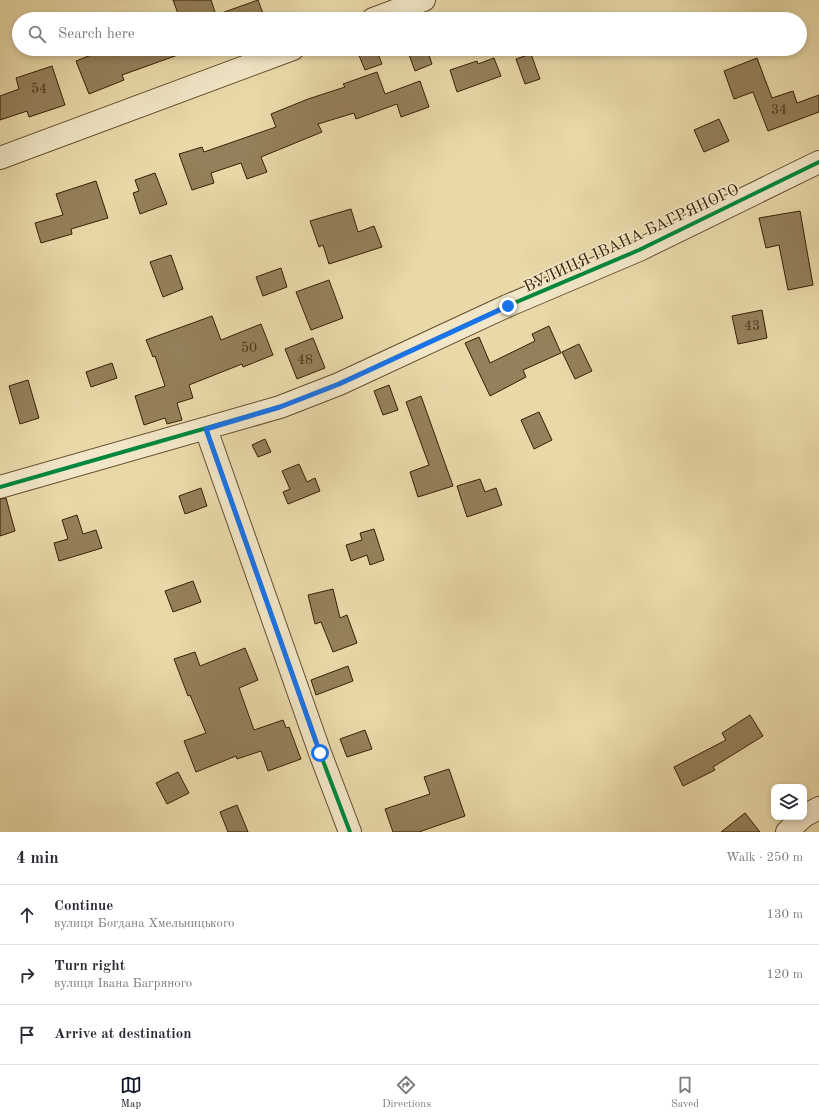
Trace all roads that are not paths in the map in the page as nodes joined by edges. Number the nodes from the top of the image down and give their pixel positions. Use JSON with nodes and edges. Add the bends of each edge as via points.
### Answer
{"nodes":[{"id":1,"x":424,"y":0,"type":"edge"},
{"id":2,"x":392,"y":12,"type":"edge"},
{"id":3,"x":274,"y":56,"type":"edge"},
{"id":4,"x":0,"y":158,"type":"edge"},
{"id":5,"x":819,"y":162,"type":"edge"},
{"id":6,"x":206,"y":429,"type":"junction"},
{"id":7,"x":0,"y":487,"type":"edge"},
{"id":8,"x":819,"y":808,"type":"edge"},
{"id":9,"x":807,"y":815,"type":"edge"},
{"id":10,"x":800,"y":820,"type":"edge"},
{"id":11,"x":350,"y":832,"type":"edge"},
{"id":12,"x":787,"y":832,"type":"edge"}],
"edges":[{"from":1,"to":2,"type":"street"},
{"from":3,"to":4,"type":"street"},
{"from":5,"to":6,"type":"street","name":"ВУЛИЦЯ ІВАНА БАГРЯНОГО","via":[[639,250],[508,306],[339,384],[280,407]]},
{"from":6,"to":7,"type":"street","name":"ВУЛИЦЯ ІВАНА БАГРЯНОГО"},
{"from":6,"to":11,"type":"street"},
{"from":8,"to":9,"type":"street"},
{"from":10,"to":12,"type":"street"}]}
